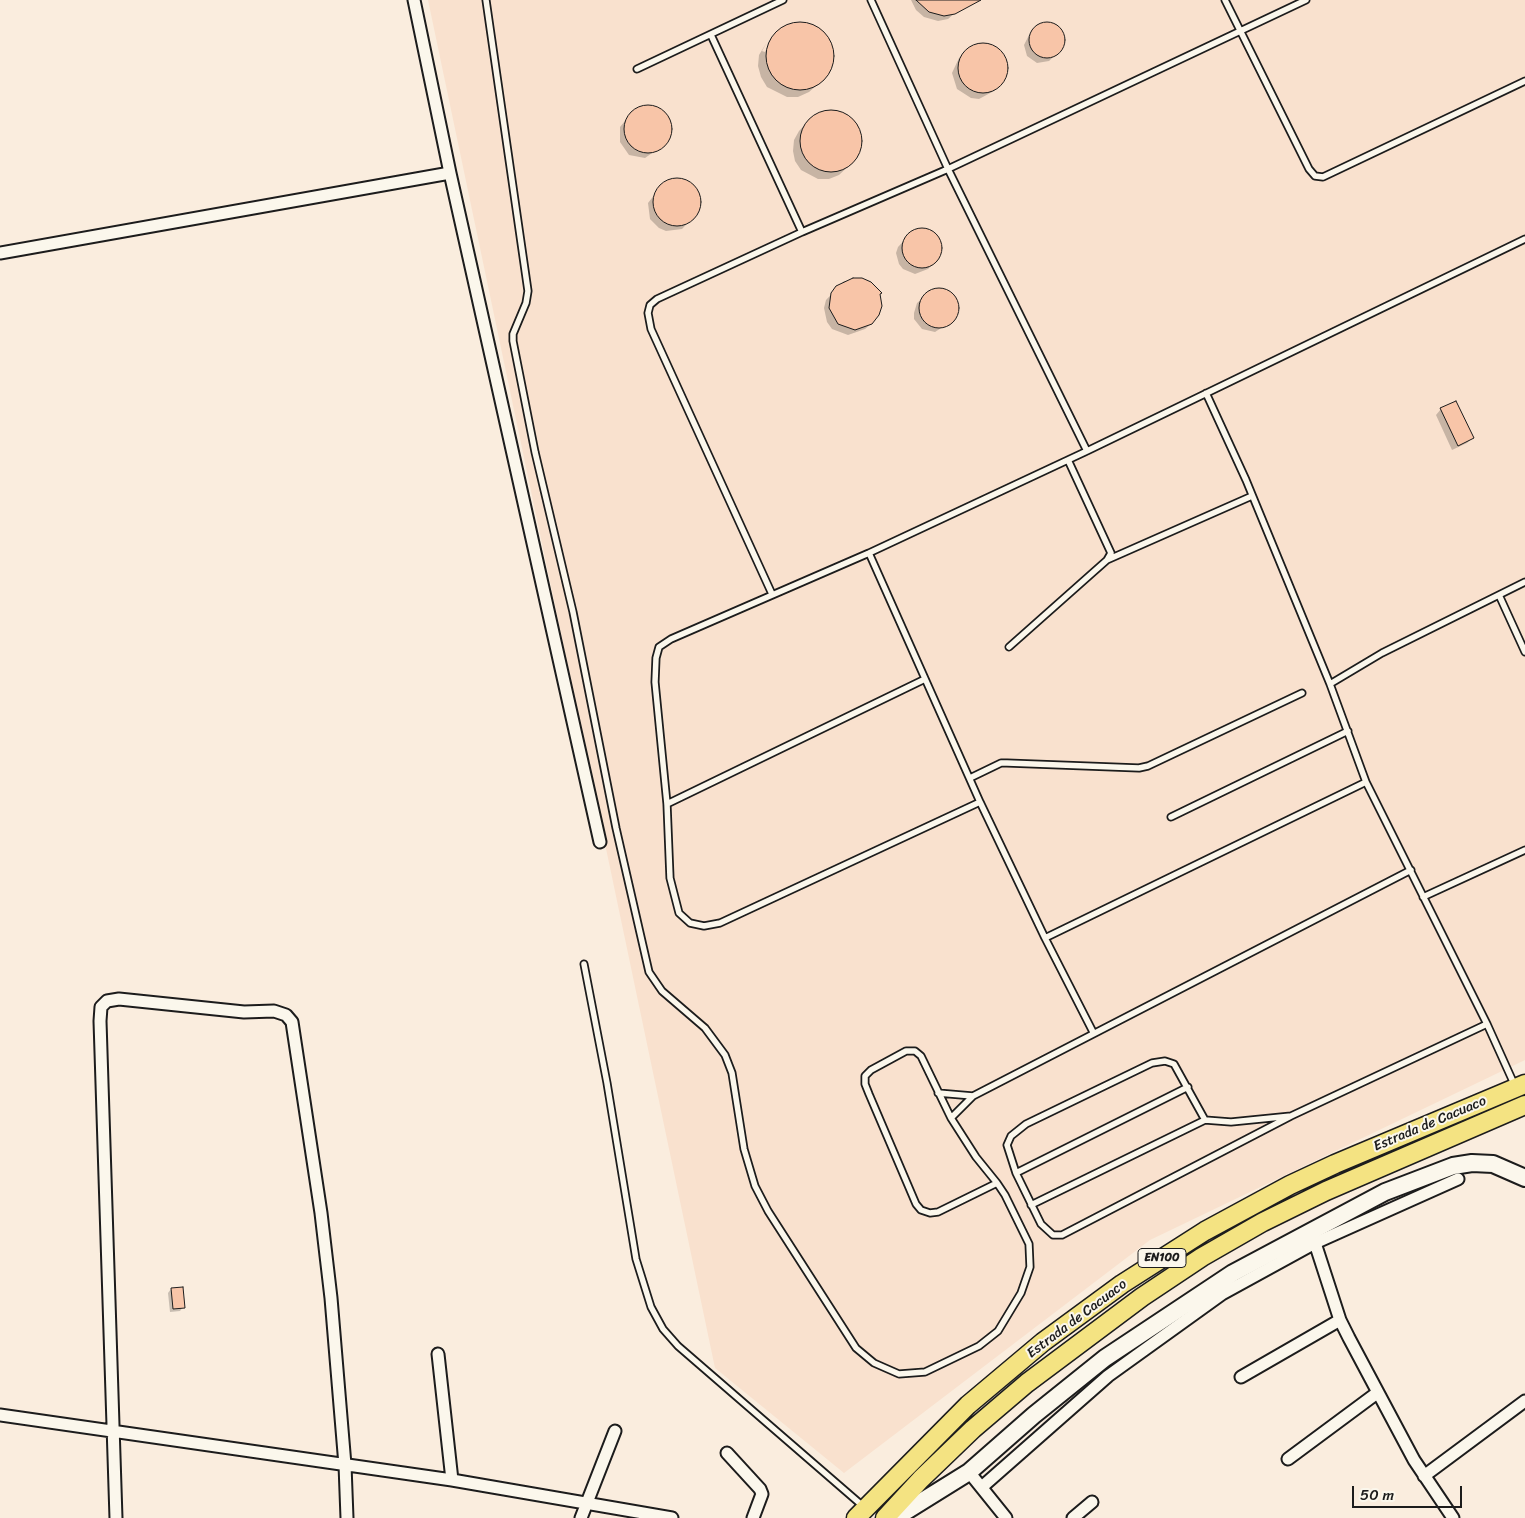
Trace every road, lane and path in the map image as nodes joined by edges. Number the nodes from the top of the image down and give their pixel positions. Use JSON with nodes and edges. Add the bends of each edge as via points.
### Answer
{"nodes":[{"id":1,"x":414,"y":0,"type":"edge"},
{"id":2,"x":486,"y":0,"type":"edge"},
{"id":3,"x":783,"y":0,"type":"edge"},
{"id":4,"x":871,"y":0,"type":"edge"},
{"id":5,"x":1226,"y":0,"type":"edge"},
{"id":6,"x":1306,"y":0,"type":"edge"},
{"id":7,"x":1241,"y":32,"type":"junction"},
{"id":8,"x":711,"y":36,"type":"junction"},
{"id":9,"x":637,"y":69,"type":"dead end"},
{"id":10,"x":1525,"y":80,"type":"edge"},
{"id":11,"x":948,"y":169,"type":"junction"},
{"id":12,"x":450,"y":173,"type":"junction"},
{"id":13,"x":802,"y":232,"type":"junction"},
{"id":14,"x":1525,"y":240,"type":"edge"},
{"id":15,"x":0,"y":253,"type":"edge"},
{"id":16,"x":1206,"y":393,"type":"junction"},
{"id":17,"x":1087,"y":451,"type":"junction"},
{"id":18,"x":1068,"y":460,"type":"junction"},
{"id":19,"x":1252,"y":496,"type":"junction"},
{"id":20,"x":869,"y":553,"type":"junction"},
{"id":21,"x":1107,"y":560,"type":"junction"},
{"id":22,"x":1525,"y":582,"type":"edge"},
{"id":23,"x":772,"y":594,"type":"junction"},
{"id":24,"x":1499,"y":595,"type":"junction"},
{"id":25,"x":1009,"y":647,"type":"dead end"},
{"id":26,"x":1525,"y":652,"type":"edge"},
{"id":27,"x":925,"y":679,"type":"junction"},
{"id":28,"x":1330,"y":684,"type":"junction"},
{"id":29,"x":1302,"y":694,"type":"dead end"},
{"id":30,"x":1348,"y":731,"type":"junction"},
{"id":31,"x":970,"y":778,"type":"junction"},
{"id":32,"x":1366,"y":782,"type":"junction"},
{"id":33,"x":980,"y":802,"type":"junction"},
{"id":34,"x":667,"y":804,"type":"junction"},
{"id":35,"x":1171,"y":817,"type":"dead end"},
{"id":36,"x":600,"y":842,"type":"dead end"},
{"id":37,"x":1525,"y":850,"type":"edge"},
{"id":38,"x":1411,"y":870,"type":"junction"},
{"id":39,"x":1423,"y":897,"type":"junction"},
{"id":40,"x":1044,"y":938,"type":"junction"},
{"id":41,"x":584,"y":964,"type":"dead end"},
{"id":42,"x":1487,"y":1024,"type":"junction"},
{"id":43,"x":1093,"y":1032,"type":"junction"},
{"id":44,"x":1520,"y":1086,"type":"edge"},
{"id":45,"x":1188,"y":1087,"type":"junction"},
{"id":46,"x":938,"y":1093,"type":"junction"},
{"id":47,"x":972,"y":1096,"type":"junction"},
{"id":48,"x":1525,"y":1105,"type":"edge"},
{"id":49,"x":1291,"y":1116,"type":"junction"},
{"id":50,"x":950,"y":1118,"type":"junction"},
{"id":51,"x":1205,"y":1120,"type":"junction"},
{"id":52,"x":1016,"y":1172,"type":"junction"},
{"id":53,"x":1525,"y":1178,"type":"edge"},
{"id":54,"x":1458,"y":1179,"type":"dead end"},
{"id":55,"x":997,"y":1183,"type":"junction"},
{"id":56,"x":1031,"y":1206,"type":"junction"},
{"id":57,"x":1315,"y":1244,"type":"junction"},
{"id":58,"x":1340,"y":1320,"type":"junction"},
{"id":59,"x":438,"y":1354,"type":"dead end"},
{"id":60,"x":1240,"y":1377,"type":"dead end"},
{"id":61,"x":1377,"y":1393,"type":"junction"},
{"id":62,"x":1525,"y":1401,"type":"edge"},
{"id":63,"x":0,"y":1415,"type":"edge"},
{"id":64,"x":615,"y":1431,"type":"dead end"},
{"id":65,"x":115,"y":1432,"type":"junction"},
{"id":66,"x":727,"y":1453,"type":"dead end"},
{"id":67,"x":1288,"y":1459,"type":"dead end"},
{"id":68,"x":345,"y":1465,"type":"junction"},
{"id":69,"x":969,"y":1472,"type":"junction"},
{"id":70,"x":1424,"y":1476,"type":"junction"},
{"id":71,"x":452,"y":1480,"type":"junction"},
{"id":72,"x":983,"y":1486,"type":"junction"},
{"id":73,"x":587,"y":1502,"type":"junction"},
{"id":74,"x":1092,"y":1502,"type":"dead end"},
{"id":75,"x":861,"y":1513,"type":"edge"},
{"id":76,"x":1000,"y":1516,"type":"edge"},
{"id":77,"x":116,"y":1518,"type":"edge"},
{"id":78,"x":346,"y":1518,"type":"edge"},
{"id":79,"x":581,"y":1518,"type":"edge"},
{"id":80,"x":672,"y":1518,"type":"edge"},
{"id":81,"x":754,"y":1518,"type":"edge"},
{"id":82,"x":885,"y":1518,"type":"edge"},
{"id":83,"x":895,"y":1518,"type":"edge"},
{"id":84,"x":1073,"y":1518,"type":"edge"},
{"id":85,"x":1453,"y":1518,"type":"edge"}],
"edges":[{"from":1,"to":12,"type":"street"},
{"from":2,"to":55,"type":"lane","via":[[528,291],[513,341],[649,972],[662,991],[706,1028],[725,1055],[732,1073],[744,1149],[755,1186],[856,1348],[874,1363],[899,1374],[925,1372],[979,1346],[998,1331],[1021,1293],[1030,1267],[1029,1244]]},
{"from":3,"to":8,"type":"lane"},
{"from":4,"to":11,"type":"lane"},
{"from":5,"to":7,"type":"lane"},
{"from":6,"to":7,"type":"lane"},
{"from":7,"to":10,"type":"lane","via":[[1315,176],[1323,177]]},
{"from":7,"to":11,"type":"lane"},
{"from":8,"to":9,"type":"lane"},
{"from":8,"to":13,"type":"lane"},
{"from":11,"to":13,"type":"lane"},
{"from":11,"to":17,"type":"lane"},
{"from":12,"to":15,"type":"street"},
{"from":12,"to":36,"type":"street"},
{"from":13,"to":23,"type":"lane","via":[[657,299],[650,305],[648,313],[651,329]]},
{"from":14,"to":16,"type":"lane"},
{"from":16,"to":17,"type":"lane"},
{"from":16,"to":19,"type":"lane"},
{"from":17,"to":18,"type":"lane"},
{"from":18,"to":20,"type":"lane"},
{"from":18,"to":21,"type":"lane","via":[[1111,553]]},
{"from":19,"to":21,"type":"lane"},
{"from":19,"to":28,"type":"lane"},
{"from":20,"to":23,"type":"lane"},
{"from":20,"to":27,"type":"lane"},
{"from":21,"to":25,"type":"lane"},
{"from":22,"to":24,"type":"lane"},
{"from":23,"to":34,"type":"lane","via":[[659,647],[655,682]]},
{"from":24,"to":26,"type":"lane"},
{"from":24,"to":28,"type":"lane","via":[[1382,653]]},
{"from":27,"to":31,"type":"lane"},
{"from":27,"to":34,"type":"lane"},
{"from":28,"to":30,"type":"lane"},
{"from":29,"to":31,"type":"lane","via":[[1148,766],[1007,763]]},
{"from":30,"to":32,"type":"lane"},
{"from":30,"to":35,"type":"lane"},
{"from":31,"to":33,"type":"lane"},
{"from":32,"to":38,"type":"lane"},
{"from":32,"to":40,"type":"lane"},
{"from":33,"to":34,"type":"lane","via":[[720,923],[704,926],[690,923],[679,913],[670,878]]},
{"from":33,"to":40,"type":"lane"},
{"from":37,"to":39,"type":"lane"},
{"from":38,"to":39,"type":"lane"},
{"from":38,"to":43,"type":"lane"},
{"from":39,"to":42,"type":"lane"},
{"from":40,"to":43,"type":"lane"},
{"from":41,"to":75,"type":"lane","via":[[636,1259],[651,1307],[663,1329],[678,1346]]},
{"from":42,"to":44,"type":"lane"},
{"from":42,"to":49,"type":"lane"},
{"from":43,"to":47,"type":"lane"},
{"from":44,"to":75,"type":"main road","name":"Estrada de Cacuaco","number":"EN100","via":[[1326,1168],[1231,1217],[1155,1262],[1043,1342],[968,1405]]},
{"from":45,"to":51,"type":"lane"},
{"from":45,"to":52,"type":"lane"},
{"from":45,"to":52,"type":"lane","via":[[1174,1064],[1164,1061],[1152,1063],[1026,1124],[1011,1136],[1007,1145]]},
{"from":46,"to":47,"type":"lane"},
{"from":46,"to":50,"type":"lane"},
{"from":46,"to":55,"type":"lane","via":[[926,1064],[915,1051],[906,1051],[865,1076],[864,1084],[916,1204],[921,1210],[938,1212]]},
{"from":47,"to":50,"type":"lane"},
{"from":48,"to":82,"type":"main road","name":"Estrada de Cacuaco","number":"EN100","via":[[1326,1191],[1202,1257],[1142,1297],[1027,1383],[920,1479]]},
{"from":49,"to":51,"type":"lane","via":[[1231,1122]]},
{"from":49,"to":56,"type":"lane","via":[[1062,1235],[1053,1235],[1045,1228]]},
{"from":50,"to":55,"type":"lane"},
{"from":51,"to":56,"type":"lane"},
{"from":52,"to":56,"type":"lane"},
{"from":53,"to":69,"type":"main road","via":[[1493,1164],[1453,1166],[1385,1192],[1308,1232],[1233,1273],[1113,1353]]},
{"from":54,"to":57,"type":"street"},
{"from":57,"to":58,"type":"street"},
{"from":57,"to":72,"type":"street","via":[[1222,1294],[1154,1341],[1108,1376]]},
{"from":58,"to":60,"type":"street"},
{"from":58,"to":61,"type":"street"},
{"from":59,"to":71,"type":"street"},
{"from":61,"to":67,"type":"street"},
{"from":61,"to":70,"type":"street"},
{"from":62,"to":70,"type":"street"},
{"from":63,"to":65,"type":"street"},
{"from":64,"to":73,"type":"street"},
{"from":65,"to":68,"type":"street"},
{"from":65,"to":68,"type":"street","via":[[101,1007],[107,1001],[119,999],[244,1012],[274,1011],[286,1015],[295,1034],[321,1213]]},
{"from":65,"to":77,"type":"street"},
{"from":66,"to":81,"type":"street","via":[[762,1494]]},
{"from":68,"to":71,"type":"street"},
{"from":68,"to":78,"type":"street"},
{"from":69,"to":72,"type":"street"},
{"from":69,"to":83,"type":"main road"},
{"from":70,"to":85,"type":"street"},
{"from":71,"to":73,"type":"street"},
{"from":72,"to":76,"type":"street"},
{"from":73,"to":79,"type":"street"},
{"from":73,"to":80,"type":"street"},
{"from":74,"to":84,"type":"street"}]}
